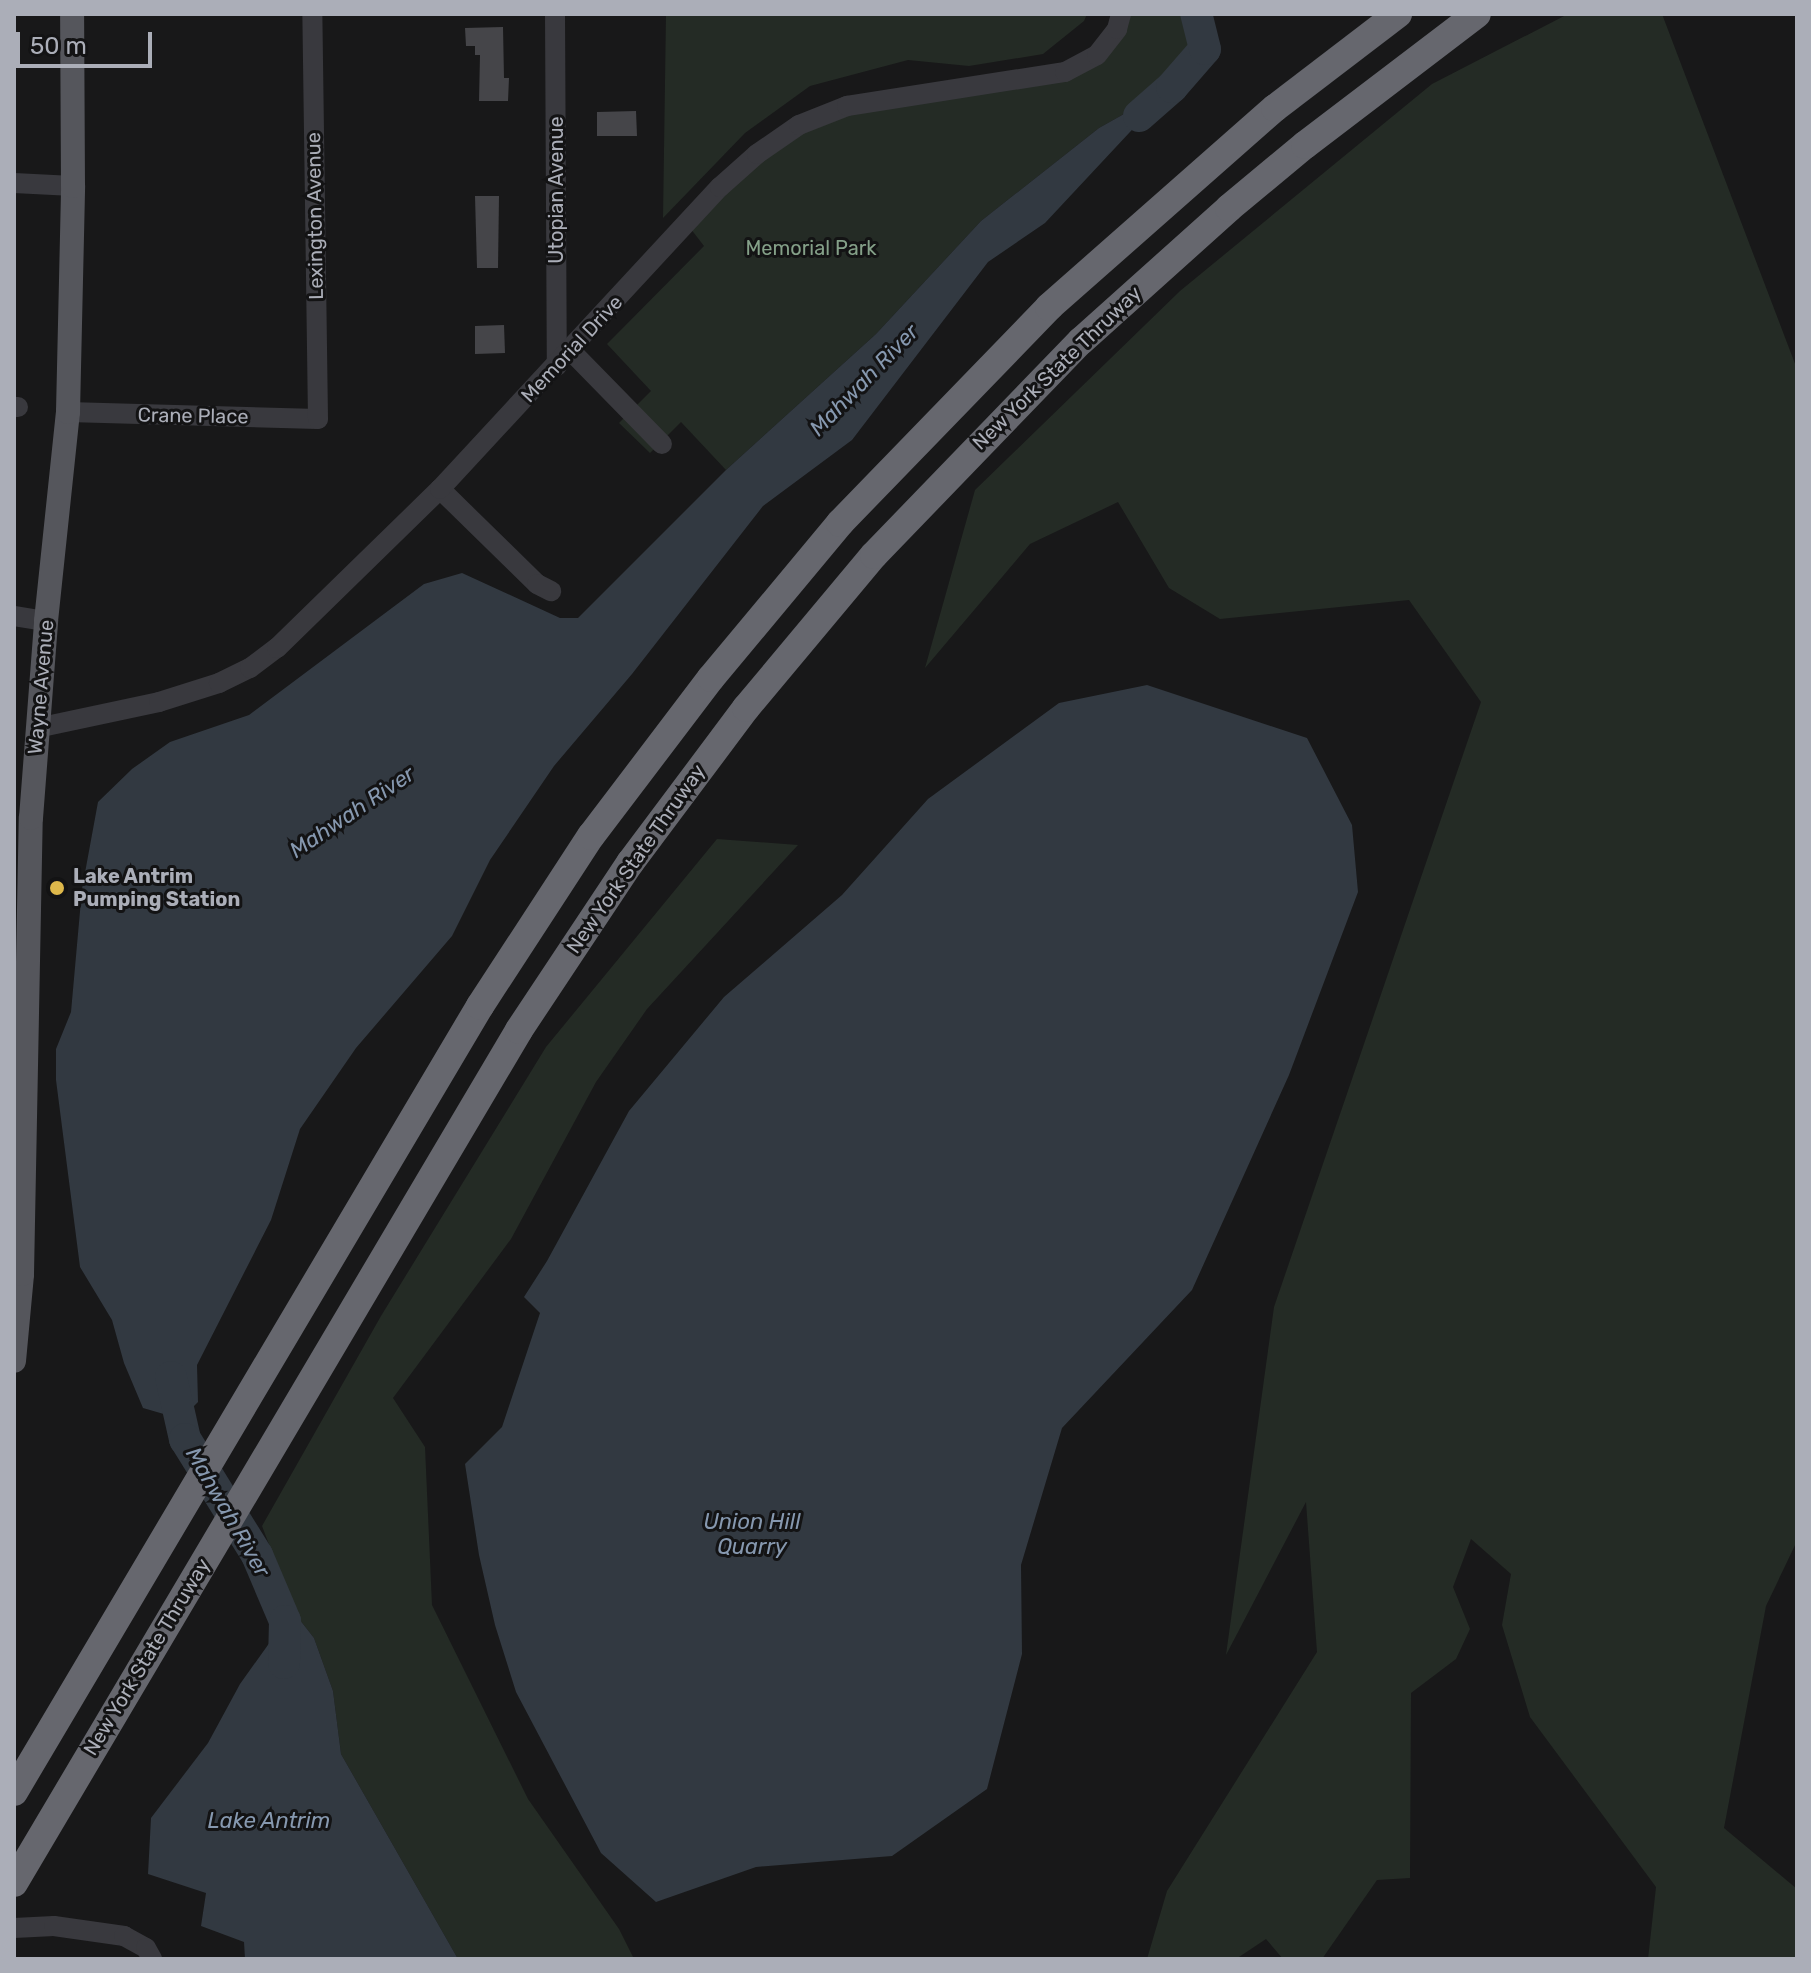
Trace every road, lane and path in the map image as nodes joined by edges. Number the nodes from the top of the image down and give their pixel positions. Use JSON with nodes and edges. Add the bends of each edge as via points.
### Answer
{"nodes":[{"id":1,"x":72,"y":14,"type":"edge"},
{"id":2,"x":312,"y":14,"type":"edge"},
{"id":3,"x":555,"y":14,"type":"edge"},
{"id":4,"x":1121,"y":14,"type":"edge"},
{"id":5,"x":1398,"y":14,"type":"edge"},
{"id":6,"x":1477,"y":14,"type":"edge"},
{"id":7,"x":14,"y":183,"type":"edge"},
{"id":8,"x":73,"y":186,"type":"junction"},
{"id":9,"x":571,"y":351,"type":"junction"},
{"id":10,"x":557,"y":366,"type":"junction"},
{"id":11,"x":68,"y":412,"type":"junction"},
{"id":12,"x":318,"y":419,"type":"joint"},
{"id":13,"x":662,"y":444,"type":"dead end"},
{"id":14,"x":440,"y":489,"type":"junction"},
{"id":15,"x":551,"y":591,"type":"dead end"},
{"id":16,"x":14,"y":616,"type":"edge"},
{"id":17,"x":46,"y":621,"type":"junction"},
{"id":18,"x":37,"y":728,"type":"junction"},
{"id":19,"x":21,"y":910,"type":"edge"},
{"id":20,"x":14,"y":1361,"type":"edge"},
{"id":21,"x":14,"y":1792,"type":"edge"},
{"id":22,"x":14,"y":1883,"type":"edge"},
{"id":23,"x":14,"y":1928,"type":"edge"},
{"id":24,"x":152,"y":1959,"type":"edge"}],
"edges":[{"from":1,"to":8,"type":"main road","name":"Wayne Avenue"},
{"from":2,"to":12,"type":"street","name":"Lexington Avenue"},
{"from":3,"to":10,"type":"street","name":"Utopian Avenue"},
{"from":4,"to":9,"type":"street","name":"Memorial Drive","via":[[1117,29],[1097,55],[1065,72],[859,103],[799,125],[720,187]]},
{"from":5,"to":21,"type":"highway","via":[[1264,117],[1049,307],[907,450],[773,600],[650,756],[535,920],[428,1091]]},
{"from":6,"to":22,"type":"highway","name":"New York State Thruway","via":[[1305,145],[1154,274],[1010,411],[808,630],[679,795],[574,946],[468,1115]]},
{"from":7,"to":8,"type":"street"},
{"from":8,"to":11,"type":"main road","name":"Wayne Avenue"},
{"from":9,"to":10,"type":"street","name":"Memorial Drive"},
{"from":9,"to":13,"type":"street"},
{"from":10,"to":14,"type":"street","name":"Memorial Drive"},
{"from":11,"to":12,"type":"street","name":"Crane Place"},
{"from":11,"to":17,"type":"main road","name":"Wayne Avenue"},
{"from":14,"to":15,"type":"street","via":[[537,584]]},
{"from":14,"to":18,"type":"street","name":"Memorial Drive","via":[[250,668],[159,702]]},
{"from":16,"to":17,"type":"street"},
{"from":17,"to":18,"type":"main road","name":"Wayne Avenue"},
{"from":18,"to":19,"type":"main road","name":"Wayne Avenue"},
{"from":19,"to":20,"type":"main road","name":"Wayne Avenue","via":[[22,1274]]},
{"from":23,"to":24,"type":"street","via":[[54,1926],[124,1936],[146,1948]]}]}
